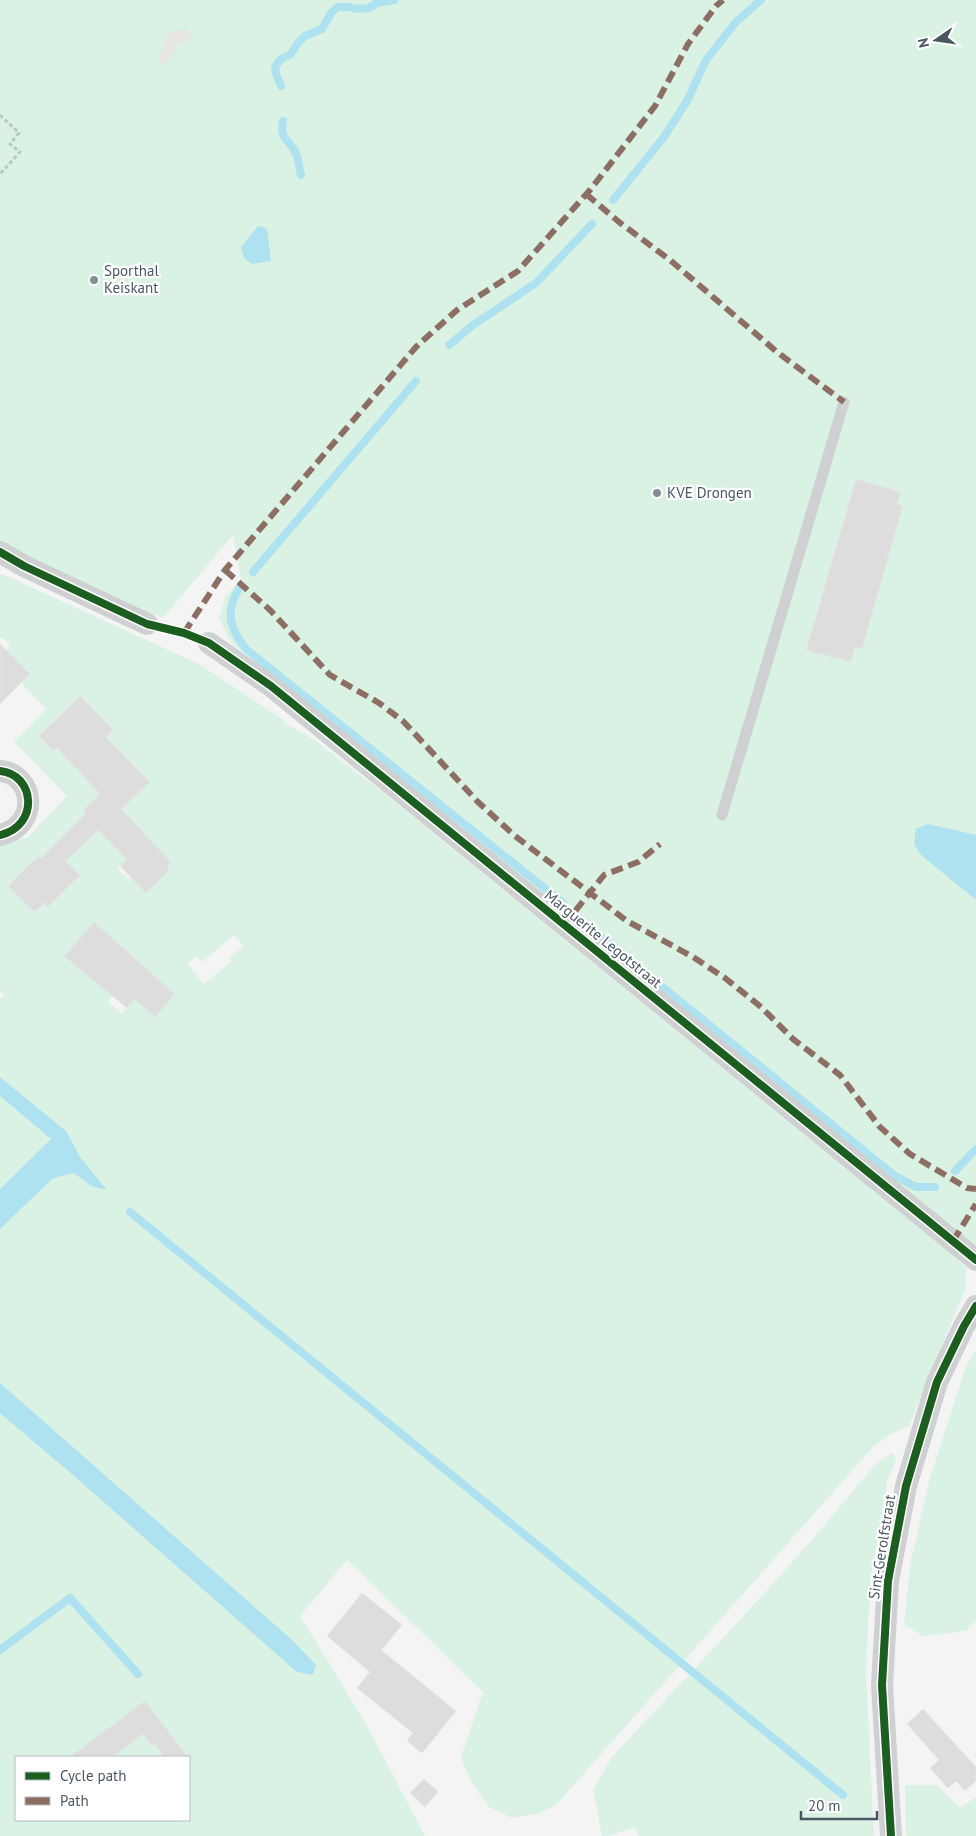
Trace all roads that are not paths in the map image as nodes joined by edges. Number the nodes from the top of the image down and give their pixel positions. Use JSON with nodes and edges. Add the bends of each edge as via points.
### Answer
{"nodes":[{"id":1,"x":844,"y":402,"type":"dead end"},
{"id":2,"x":0,"y":552,"type":"edge"},
{"id":3,"x":147,"y":624,"type":"dead end"},
{"id":4,"x":209,"y":644,"type":"dead end"},
{"id":5,"x":0,"y":771,"type":"edge"},
{"id":6,"x":722,"y":815,"type":"dead end"},
{"id":7,"x":0,"y":835,"type":"edge"},
{"id":8,"x":976,"y":1260,"type":"edge"},
{"id":9,"x":976,"y":1306,"type":"edge"},
{"id":10,"x":891,"y":1836,"type":"edge"}],
"edges":[{"from":1,"to":6,"type":"lane"},
{"from":2,"to":3,"type":"street"},
{"from":4,"to":8,"type":"street","name":"Marguerite Legotstraat","via":[[271,686]]},
{"from":5,"to":7,"type":"street","via":[[14,775],[22,783],[27,793],[28,810],[20,825]]},
{"from":9,"to":10,"type":"street","name":"Sint-Gerolfstraat","via":[[937,1382],[906,1486],[888,1581],[882,1685]]}]}
